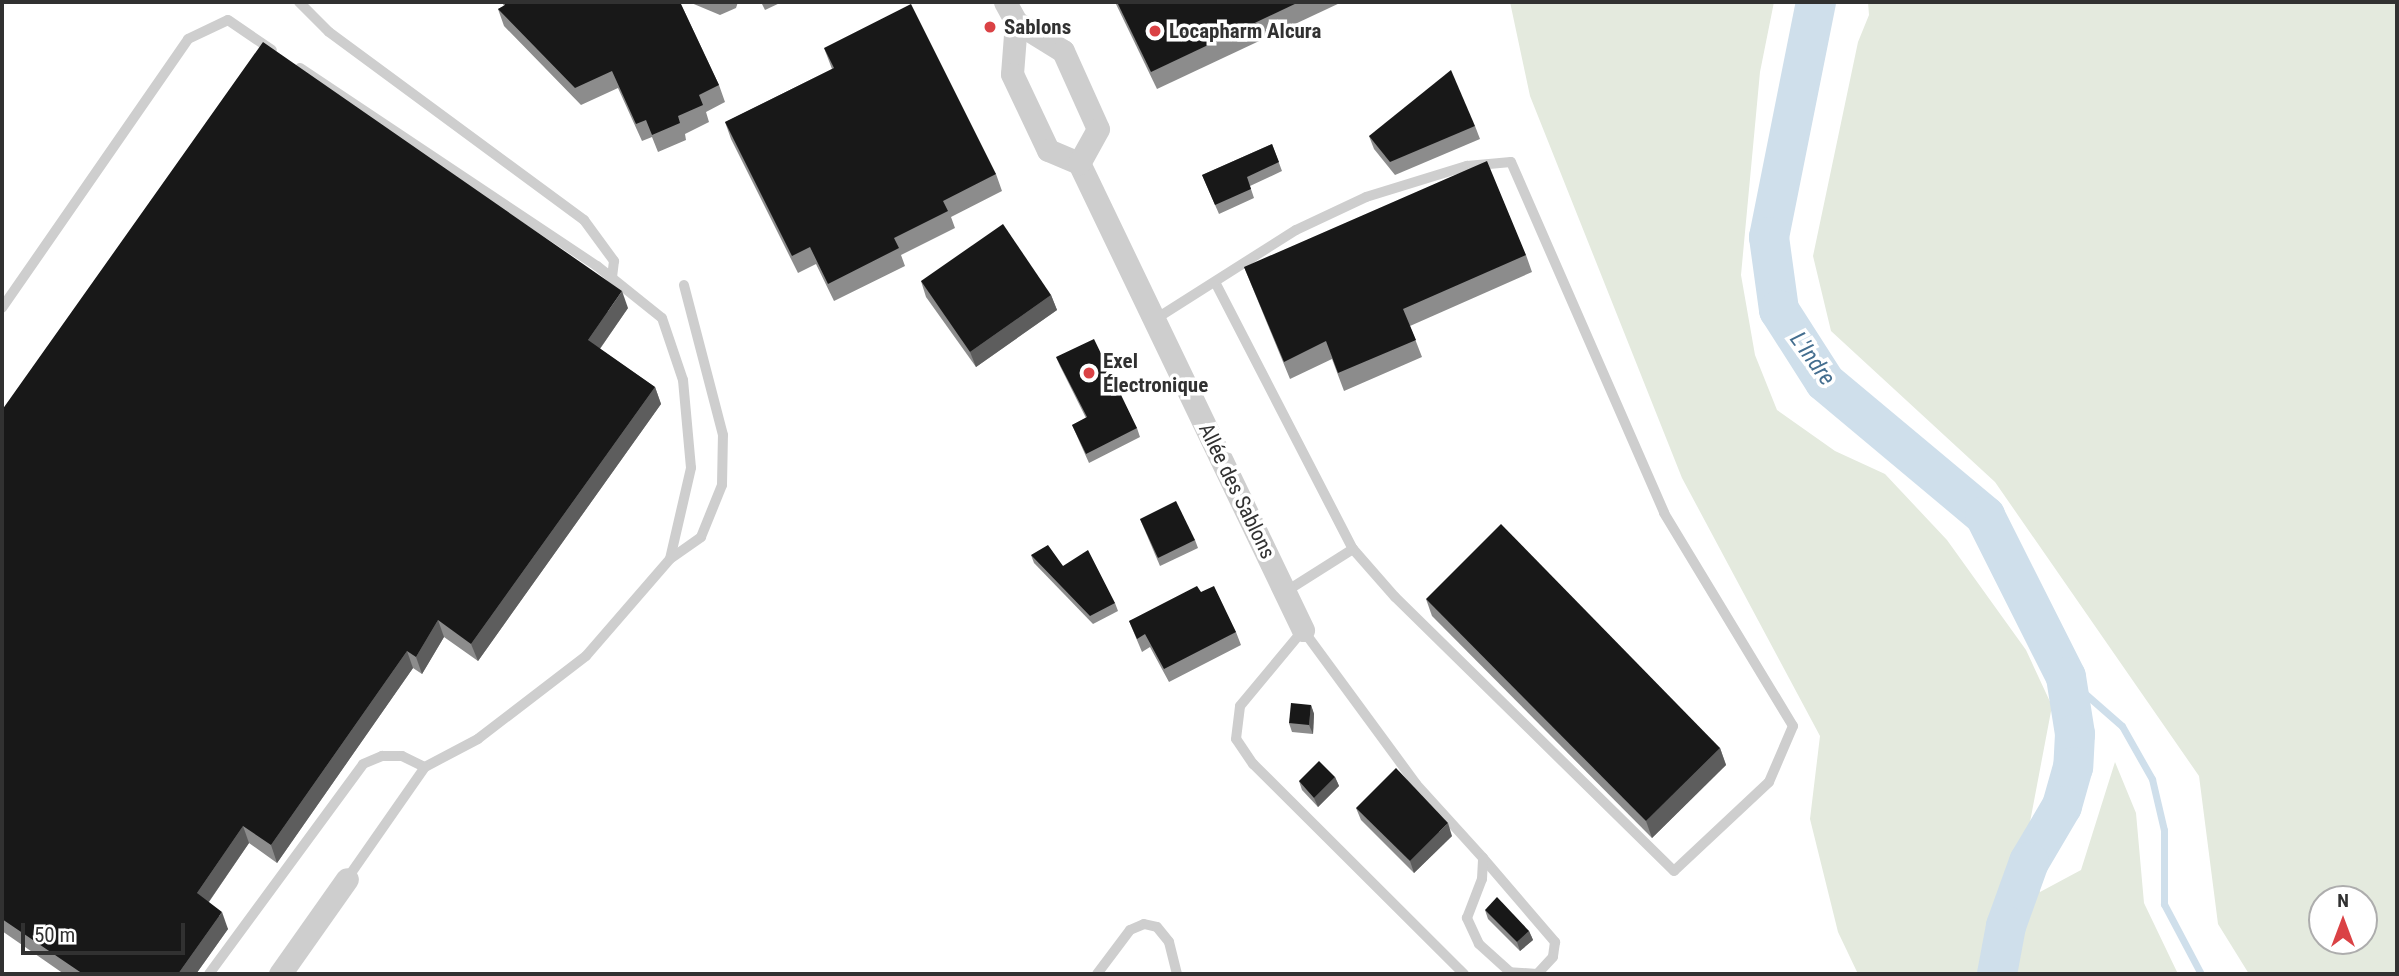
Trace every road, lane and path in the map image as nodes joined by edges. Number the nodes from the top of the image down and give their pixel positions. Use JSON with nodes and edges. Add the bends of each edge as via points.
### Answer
{"nodes":[{"id":1,"x":299,"y":2,"type":"edge"},
{"id":2,"x":1011,"y":12,"type":"edge"},
{"id":3,"x":1079,"y":163,"type":"junction"},
{"id":4,"x":612,"y":278,"type":"junction"},
{"id":5,"x":1215,"y":282,"type":"junction"},
{"id":6,"x":684,"y":285,"type":"dead end"},
{"id":7,"x":2,"y":308,"type":"edge"},
{"id":8,"x":1154,"y":320,"type":"junction"},
{"id":9,"x":1353,"y":549,"type":"junction"},
{"id":10,"x":670,"y":559,"type":"junction"},
{"id":11,"x":1285,"y":592,"type":"junction"},
{"id":12,"x":1303,"y":630,"type":"junction"},
{"id":13,"x":425,"y":767,"type":"junction"},
{"id":14,"x":1483,"y":858,"type":"junction"},
{"id":15,"x":347,"y":879,"type":"joint"},
{"id":16,"x":209,"y":974,"type":"edge"},
{"id":17,"x":280,"y":974,"type":"edge"},
{"id":18,"x":1097,"y":974,"type":"edge"},
{"id":19,"x":1177,"y":974,"type":"edge"},
{"id":20,"x":1464,"y":974,"type":"edge"}],
"edges":[{"from":1,"to":4,"type":"lane","via":[[329,32],[584,220],[614,261]]},
{"from":2,"to":3,"type":"street","via":[[1012,74],[1048,150]]},
{"from":2,"to":3,"type":"street","via":[[1063,51],[1098,129]]},
{"from":3,"to":8,"type":"street","name":"Allée des Sablons"},
{"from":4,"to":7,"type":"lane","via":[[228,20],[188,39]]},
{"from":4,"to":10,"type":"lane","via":[[662,318],[683,380],[691,468]]},
{"from":5,"to":8,"type":"lane"},
{"from":5,"to":9,"type":"lane"},
{"from":5,"to":9,"type":"lane","via":[[1296,230],[1366,197],[1467,166],[1511,162],[1664,513],[1793,726],[1769,782],[1674,871],[1395,597]]},
{"from":6,"to":10,"type":"lane","via":[[723,435],[723,485],[701,537]]},
{"from":8,"to":11,"type":"street","name":"Allée des Sablons"},
{"from":9,"to":11,"type":"lane"},
{"from":10,"to":13,"type":"lane","via":[[586,656],[478,739]]},
{"from":11,"to":12,"type":"street","name":"Allée des Sablons"},
{"from":12,"to":14,"type":"lane","via":[[1367,723]]},
{"from":12,"to":20,"type":"lane","via":[[1240,706],[1236,739],[1253,764]]},
{"from":13,"to":15,"type":"lane"},
{"from":13,"to":16,"type":"lane","via":[[402,756],[382,756],[363,764]]},
{"from":14,"to":14,"type":"lane","via":[[1482,879],[1467,918],[1479,944],[1510,972],[1537,974],[1553,957],[1555,942]]},
{"from":15,"to":17,"type":"street"},
{"from":18,"to":19,"type":"lane","via":[[1130,930],[1144,923],[1157,927],[1169,942]]}]}
